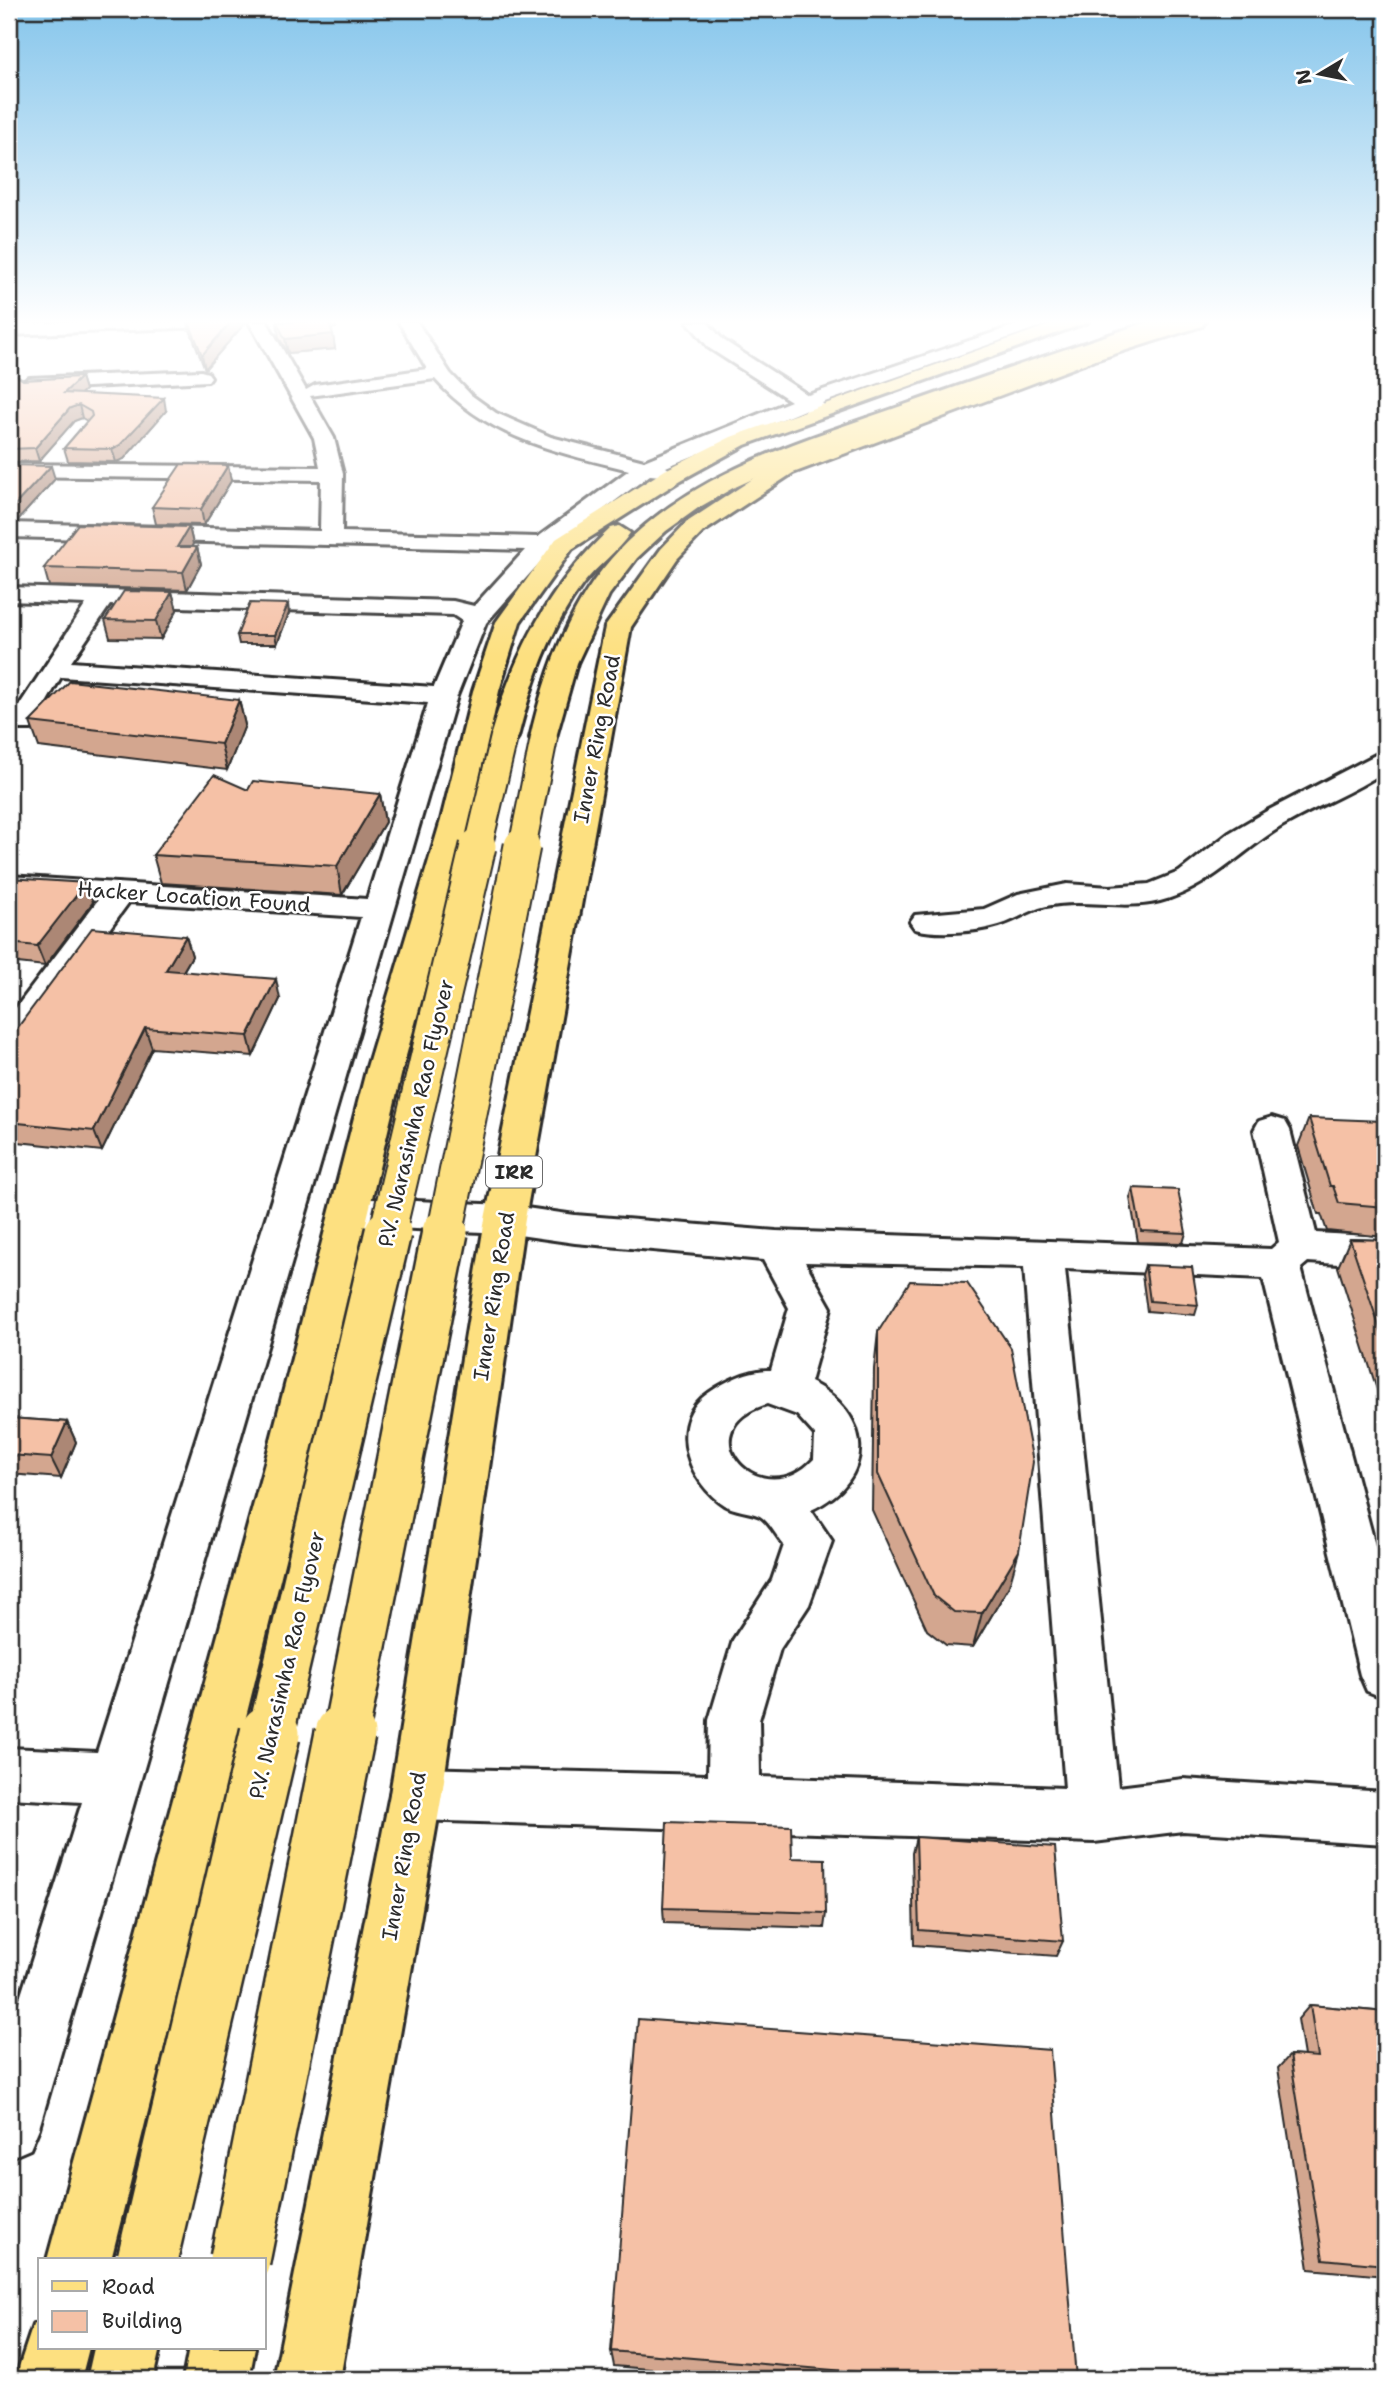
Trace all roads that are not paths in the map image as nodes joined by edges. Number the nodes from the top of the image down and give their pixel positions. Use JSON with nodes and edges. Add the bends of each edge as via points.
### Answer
{"nodes":[{"id":1,"x":321,"y":433,"type":"edge"},
{"id":2,"x":523,"y":433,"type":"edge"},
{"id":3,"x":755,"y":433,"type":"edge"},
{"id":4,"x":802,"y":433,"type":"edge"},
{"id":5,"x":847,"y":433,"type":"edge"},
{"id":6,"x":878,"y":433,"type":"edge"},
{"id":7,"x":216,"y":451,"type":"dead end"},
{"id":8,"x":60,"y":453,"type":"dead end"},
{"id":9,"x":9,"y":470,"type":"edge"},
{"id":10,"x":45,"y":471,"type":"junction"},
{"id":11,"x":660,"y":471,"type":"junction"},
{"id":12,"x":206,"y":474,"type":"junction"},
{"id":13,"x":332,"y":474,"type":"junction"},
{"id":14,"x":9,"y":530,"type":"edge"},
{"id":15,"x":331,"y":536,"type":"junction"},
{"id":16,"x":554,"y":543,"type":"junction"},
{"id":17,"x":9,"y":594,"type":"edge"},
{"id":18,"x":103,"y":597,"type":"junction"},
{"id":19,"x":474,"y":621,"type":"junction"},
{"id":20,"x":53,"y":669,"type":"junction"},
{"id":21,"x":444,"y":696,"type":"junction"},
{"id":22,"x":21,"y":723,"type":"dead end"},
{"id":23,"x":1385,"y":758,"type":"edge"},
{"id":24,"x":9,"y":885,"type":"edge"},
{"id":25,"x":120,"y":893,"type":"junction"},
{"id":26,"x":379,"y":909,"type":"junction"},
{"id":27,"x":926,"y":922,"type":"dead end"},
{"id":28,"x":9,"y":1041,"type":"edge"},
{"id":29,"x":1272,"y":1130,"type":"dead end"},
{"id":30,"x":349,"y":1212,"type":"junction"},
{"id":31,"x":505,"y":1219,"type":"junction"},
{"id":32,"x":776,"y":1246,"type":"junction"},
{"id":33,"x":1385,"y":1252,"type":"edge"},
{"id":34,"x":1043,"y":1253,"type":"junction"},
{"id":35,"x":1290,"y":1256,"type":"junction"},
{"id":36,"x":787,"y":1388,"type":"junction"},
{"id":37,"x":774,"y":1499,"type":"junction"},
{"id":38,"x":1385,"y":1675,"type":"edge"},
{"id":39,"x":9,"y":1773,"type":"edge"},
{"id":40,"x":113,"y":1779,"type":"junction"},
{"id":41,"x":416,"y":1794,"type":"junction"},
{"id":42,"x":734,"y":1801,"type":"junction"},
{"id":43,"x":1094,"y":1816,"type":"junction"},
{"id":44,"x":1385,"y":1818,"type":"edge"},
{"id":45,"x":9,"y":2128,"type":"edge"},
{"id":46,"x":80,"y":2258,"type":"edge"},
{"id":47,"x":147,"y":2258,"type":"edge"},
{"id":48,"x":240,"y":2258,"type":"edge"},
{"id":49,"x":55,"y":2350,"type":"edge"},
{"id":50,"x":127,"y":2350,"type":"edge"},
{"id":51,"x":222,"y":2350,"type":"edge"},
{"id":52,"x":48,"y":2379,"type":"edge"},
{"id":53,"x":120,"y":2379,"type":"edge"},
{"id":54,"x":216,"y":2379,"type":"edge"},
{"id":55,"x":307,"y":2379,"type":"edge"}],
"edges":[{"from":1,"to":13,"type":"street"},
{"from":2,"to":11,"type":"street"},
{"from":3,"to":11,"type":"main road"},
{"from":4,"to":47,"type":"main road","name":"P.V. Narasimha Rao Flyover","bridge":true,"via":[[707,474],[633,521],[573,577],[527,662],[504,737]]},
{"from":5,"to":48,"type":"main road","bridge":true,"via":[[790,455],[687,506],[631,551],[606,581],[565,653],[550,707]]},
{"from":6,"to":31,"type":"main road","name":"Inner Ring Road","number":"IRR","via":[[785,468],[695,527],[669,554],[618,627]]},
{"from":7,"to":12,"type":"street"},
{"from":8,"to":10,"type":"street"},
{"from":9,"to":10,"type":"street"},
{"from":10,"to":12,"type":"street"},
{"from":11,"to":16,"type":"main road"},
{"from":12,"to":13,"type":"street"},
{"from":13,"to":15,"type":"street"},
{"from":14,"to":15,"type":"street"},
{"from":15,"to":16,"type":"street"},
{"from":16,"to":19,"type":"street"},
{"from":16,"to":30,"type":"main road","via":[[508,622],[486,691],[456,820]]},
{"from":17,"to":18,"type":"street"},
{"from":18,"to":19,"type":"street","via":[[453,608],[469,612]]},
{"from":18,"to":20,"type":"street"},
{"from":19,"to":21,"type":"street"},
{"from":20,"to":21,"type":"street"},
{"from":20,"to":22,"type":"street"},
{"from":21,"to":26,"type":"street"},
{"from":23,"to":27,"type":"street","via":[[1352,781],[1240,839],[1190,879],[1154,893],[1067,893],[1029,901],[989,918]]},
{"from":24,"to":25,"type":"street","name":"Hacker Location Found"},
{"from":25,"to":26,"type":"street","name":"Hacker Location Found"},
{"from":25,"to":28,"type":"street"},
{"from":26,"to":40,"type":"street"},
{"from":29,"to":35,"type":"street"},
{"from":30,"to":31,"type":"street"},
{"from":30,"to":46,"type":"main road"},
{"from":31,"to":32,"type":"street"},
{"from":31,"to":41,"type":"main road","name":"Inner Ring Road","number":"IRR"},
{"from":32,"to":34,"type":"street"},
{"from":32,"to":36,"type":"street","via":[[810,1308]]},
{"from":33,"to":35,"type":"street"},
{"from":34,"to":35,"type":"street"},
{"from":34,"to":43,"type":"street"},
{"from":35,"to":38,"type":"street"},
{"from":36,"to":37,"type":"street","via":[[807,1396],[828,1415],[839,1439],[837,1457],[815,1487]]},
{"from":36,"to":37,"type":"street","via":[[748,1390],[730,1397],[708,1424],[705,1442],[719,1475],[734,1488]]},
{"from":37,"to":42,"type":"street","via":[[809,1541],[793,1591],[758,1640],[734,1720]]},
{"from":39,"to":40,"type":"street"},
{"from":40,"to":45,"type":"street"},
{"from":41,"to":42,"type":"street"},
{"from":41,"to":55,"type":"main road","name":"Inner Ring Road","number":"IRR"},
{"from":42,"to":43,"type":"street"},
{"from":43,"to":44,"type":"street","via":[[1183,1805]]},
{"from":49,"to":52,"type":"main road"},
{"from":50,"to":53,"type":"main road"},
{"from":51,"to":54,"type":"main road"}]}
